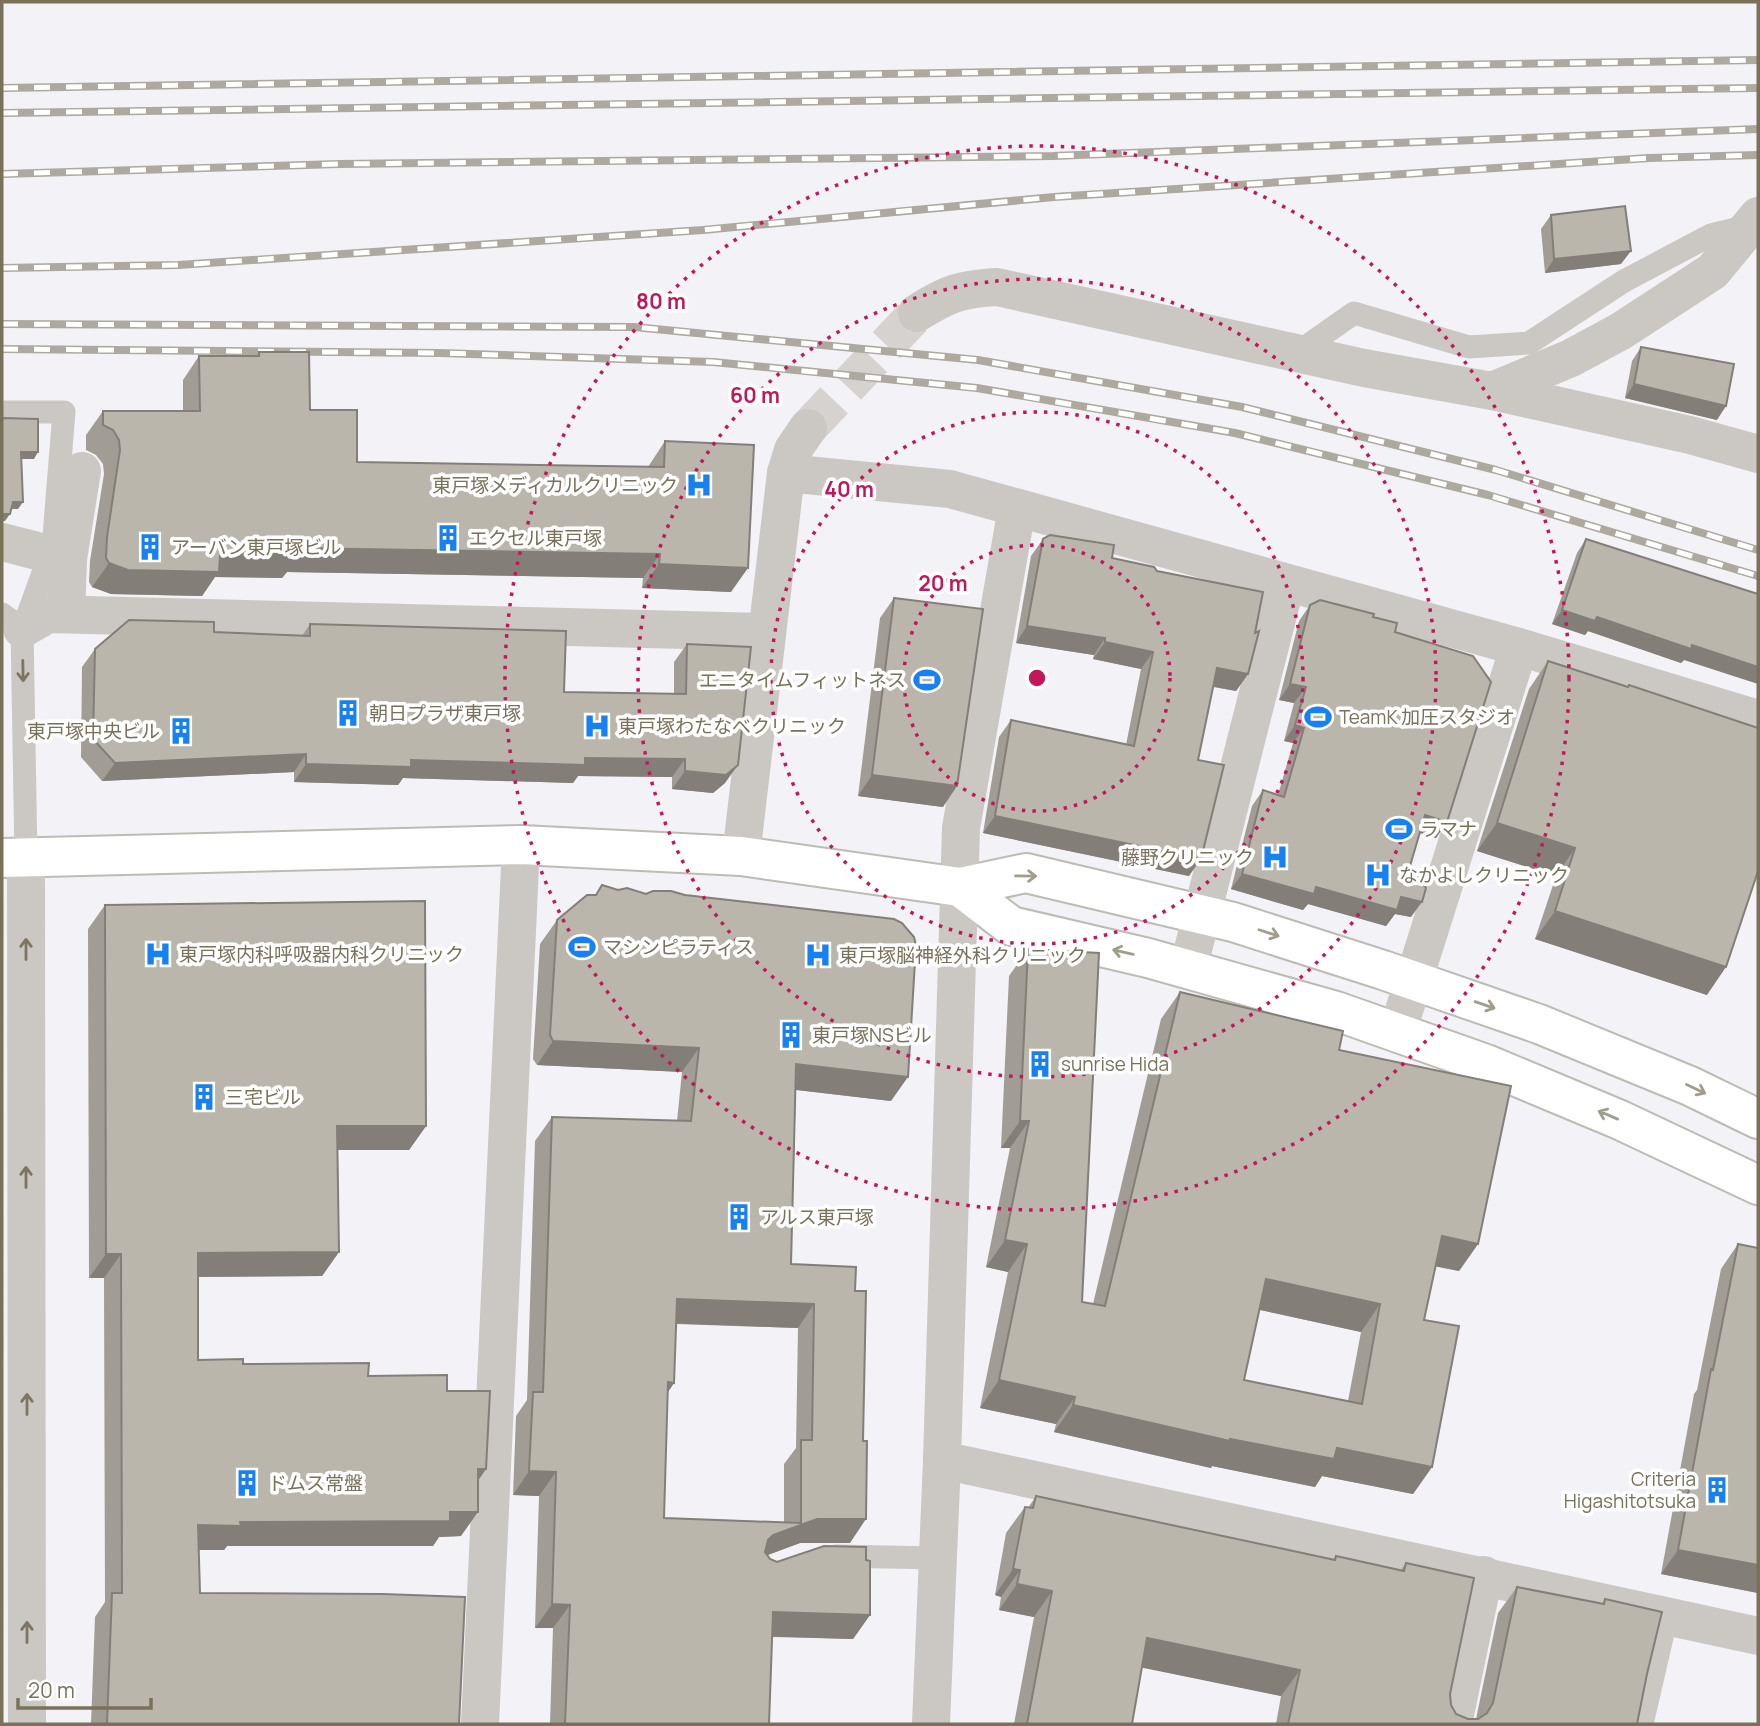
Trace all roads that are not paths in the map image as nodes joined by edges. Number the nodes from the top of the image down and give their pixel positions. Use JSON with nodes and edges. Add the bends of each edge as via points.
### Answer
{"nodes":[{"id":1,"x":1758,"y":216,"type":"edge"},
{"id":2,"x":1758,"y":224,"type":"edge"},
{"id":3,"x":916,"y":313,"type":"tunnel mouth"},
{"id":4,"x":1297,"y":353,"type":"junction"},
{"id":5,"x":1492,"y":391,"type":"junction"},
{"id":6,"x":2,"y":412,"type":"edge"},
{"id":7,"x":808,"y":428,"type":"tunnel mouth"},
{"id":8,"x":1758,"y":454,"type":"edge"},
{"id":9,"x":82,"y":471,"type":"dead end"},
{"id":10,"x":786,"y":473,"type":"junction"},
{"id":11,"x":1017,"y":508,"type":"junction"},
{"id":12,"x":2,"y":542,"type":"edge"},
{"id":13,"x":59,"y":556,"type":"junction"},
{"id":14,"x":1286,"y":583,"type":"junction"},
{"id":15,"x":65,"y":614,"type":"junction"},
{"id":16,"x":12,"y":621,"type":"edge"},
{"id":17,"x":767,"y":632,"type":"junction"},
{"id":18,"x":1519,"y":647,"type":"junction"},
{"id":19,"x":1758,"y":719,"type":"edge"},
{"id":20,"x":520,"y":845,"type":"junction"},
{"id":21,"x":741,"y":856,"type":"junction"},
{"id":22,"x":14,"y":858,"type":"edge"},
{"id":23,"x":960,"y":887,"type":"junction"},
{"id":24,"x":1203,"y":915,"type":"junction"},
{"id":25,"x":1188,"y":969,"type":"junction"},
{"id":26,"x":1413,"y":980,"type":"junction"},
{"id":27,"x":1397,"y":1033,"type":"junction"},
{"id":28,"x":1758,"y":1119,"type":"edge"},
{"id":29,"x":1758,"y":1185,"type":"edge"},
{"id":30,"x":942,"y":1460,"type":"junction"},
{"id":31,"x":818,"y":1556,"type":"edge"},
{"id":32,"x":938,"y":1558,"type":"junction"},
{"id":33,"x":1484,"y":1576,"type":"junction"},
{"id":34,"x":1667,"y":1616,"type":"junction"},
{"id":35,"x":1758,"y":1636,"type":"edge"},
{"id":36,"x":27,"y":1724,"type":"edge"},
{"id":37,"x":480,"y":1724,"type":"edge"},
{"id":38,"x":931,"y":1724,"type":"edge"},
{"id":39,"x":1453,"y":1724,"type":"edge"},
{"id":40,"x":1642,"y":1724,"type":"edge"}],
"edges":[{"from":1,"to":5,"type":"street","bridge":true,"via":[[1713,271],[1621,331]]},
{"from":2,"to":4,"type":"lane","via":[[1711,235],[1624,281],[1529,343],[1469,347],[1354,313]]},
{"from":3,"to":4,"type":"street","via":[[966,288],[997,287]]},
{"from":4,"to":5,"type":"street"},
{"from":5,"to":8,"type":"street"},
{"from":6,"to":13,"type":"lane","via":[[64,411],[54,536]]},
{"from":7,"to":10,"type":"street","via":[[793,450]]},
{"from":9,"to":13,"type":"street"},
{"from":10,"to":11,"type":"street","via":[[950,489]]},
{"from":10,"to":17,"type":"street"},
{"from":11,"to":14,"type":"street"},
{"from":11,"to":23,"type":"street","via":[[961,828]]},
{"from":12,"to":13,"type":"street"},
{"from":13,"to":15,"type":"street"},
{"from":13,"to":16,"type":"lane"},
{"from":14,"to":18,"type":"street"},
{"from":14,"to":24,"type":"street"},
{"from":15,"to":16,"type":"street"},
{"from":15,"to":17,"type":"street"},
{"from":16,"to":22,"type":"lane","one_way":true},
{"from":17,"to":21,"type":"street"},
{"from":18,"to":19,"type":"street"},
{"from":18,"to":26,"type":"street"},
{"from":20,"to":21,"type":"street"},
{"from":20,"to":22,"type":"street"},
{"from":20,"to":37,"type":"street"},
{"from":21,"to":23,"type":"street"},
{"from":36,"to":22,"type":"street","one_way":true},
{"from":23,"to":24,"type":"street","one_way":true,"via":[[1026,873]]},
{"from":25,"to":23,"type":"street","one_way":true,"via":[[1011,926]]},
{"from":23,"to":30,"type":"street"},
{"from":24,"to":25,"type":"street"},
{"from":24,"to":26,"type":"street","one_way":true},
{"from":25,"to":27,"type":"street"},
{"from":26,"to":27,"type":"street"},
{"from":26,"to":28,"type":"street","one_way":true,"via":[[1539,1024]]},
{"from":29,"to":27,"type":"street","one_way":true,"via":[[1559,1094]]},
{"from":30,"to":32,"type":"street"},
{"from":30,"to":33,"type":"street"},
{"from":31,"to":32,"type":"lane"},
{"from":32,"to":38,"type":"street"},
{"from":33,"to":34,"type":"street"},
{"from":33,"to":39,"type":"street"},
{"from":34,"to":35,"type":"street"},
{"from":34,"to":40,"type":"lane"}]}
